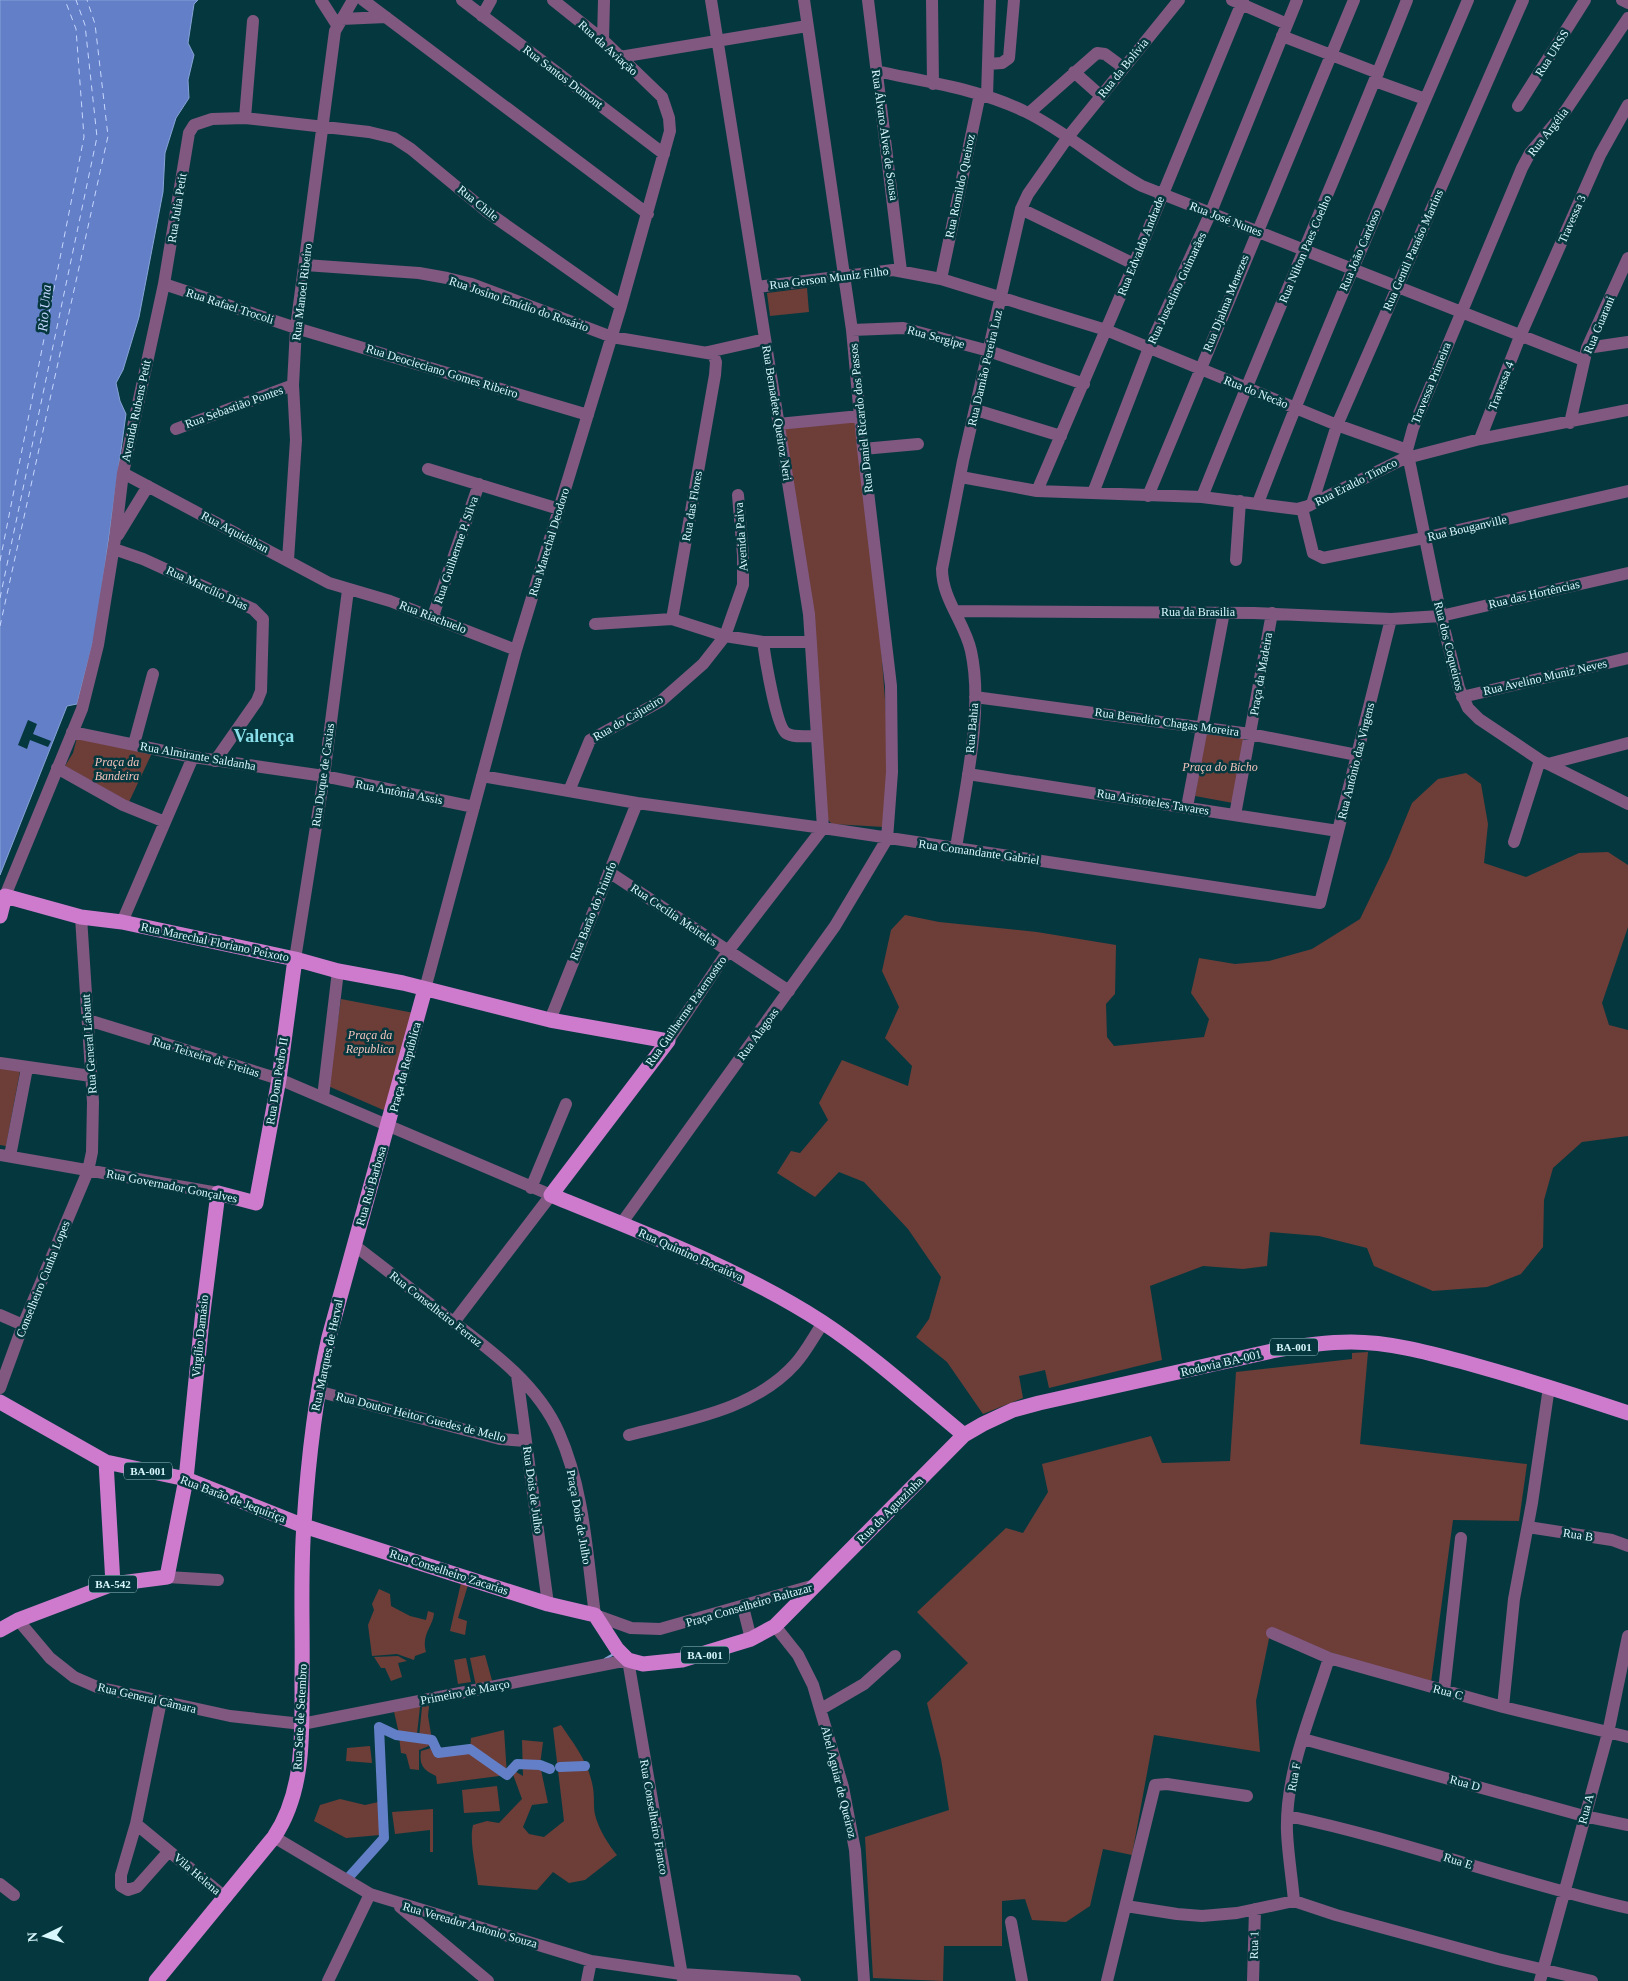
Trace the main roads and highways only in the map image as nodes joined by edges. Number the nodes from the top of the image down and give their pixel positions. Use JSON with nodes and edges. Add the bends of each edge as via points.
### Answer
{"nodes":[{"id":1,"x":0,"y":916,"type":"edge"},
{"id":2,"x":295,"y":960,"type":"junction"},
{"id":3,"x":425,"y":989,"type":"junction"},
{"id":4,"x":668,"y":1041,"type":"joint"},
{"id":5,"x":389,"y":1127,"type":"joint"},
{"id":6,"x":218,"y":1193,"type":"joint"},
{"id":7,"x":551,"y":1195,"type":"joint"},
{"id":8,"x":256,"y":1203,"type":"joint"},
{"id":9,"x":354,"y":1245,"type":"joint"},
{"id":10,"x":0,"y":1402,"type":"edge"},
{"id":11,"x":1628,"y":1413,"type":"edge"},
{"id":12,"x":964,"y":1436,"type":"junction"},
{"id":13,"x":106,"y":1462,"type":"junction"},
{"id":14,"x":186,"y":1479,"type":"junction"},
{"id":15,"x":304,"y":1526,"type":"junction"},
{"id":16,"x":113,"y":1584,"type":"junction"},
{"id":17,"x":817,"y":1585,"type":"joint"},
{"id":18,"x":0,"y":1630,"type":"edge"},
{"id":19,"x":628,"y":1660,"type":"joint"},
{"id":20,"x":156,"y":1981,"type":"edge"}],
"edges":[{"from":1,"to":2,"type":"main road","name":"Rua Marechal Floriano Peixoto","via":[[5,896],[81,917],[122,922]]},
{"from":2,"to":3,"type":"main road","name":"Rua Marechal Floriano Peixoto"},
{"from":2,"to":8,"type":"main road","name":"Rua Dom Pedro II"},
{"from":3,"to":4,"type":"main road","name":"Rua Marechal Floriano Peixoto","via":[[550,1020]]},
{"from":3,"to":5,"type":"main road","name":"Praça da República"},
{"from":4,"to":7,"type":"main road","name":"Rua Guilherme Paternostro"},
{"from":5,"to":9,"type":"main road","name":"Rua Rui Barbosa"},
{"from":6,"to":8,"type":"main road","name":"Rua Governador Gonçalves"},
{"from":6,"to":14,"type":"main road","name":"Virgílio Damásio"},
{"from":7,"to":12,"type":"main road","name":"Rua Quintino Bocaiúva","via":[[761,1286],[823,1323],[877,1363]]},
{"from":9,"to":15,"type":"main road","name":"Rua Marques de Herval","via":[[317,1391]]},
{"from":10,"to":13,"type":"main road","name":"Rua Barão de Jequiriça","number":"BA-001"},
{"from":11,"to":12,"type":"main road","name":"Rodovia BA-001","number":"BA-001","via":[[1549,1387],[1400,1347],[1354,1342],[1272,1351],[1039,1403],[998,1416]]},
{"from":12,"to":17,"type":"main road","name":"Rua da Aguazinha","number":"BA-001"},
{"from":13,"to":14,"type":"main road","name":"Rua Barão de Jequiriça","number":"BA-001"},
{"from":13,"to":16,"type":"main road","number":"BA-542"},
{"from":14,"to":15,"type":"main road","name":"Rua Barão de Jequiriça","number":"BA-001"},
{"from":14,"to":16,"type":"main road","name":"Virgílio Damásio","via":[[166,1576]]},
{"from":15,"to":19,"type":"main road","name":"Rua Conselheiro Zacarias","number":"BA-001","via":[[548,1604],[595,1615],[617,1650]]},
{"from":15,"to":20,"type":"main road","name":"Rua Sete de Setembro","via":[[302,1724],[293,1797],[274,1837]]},
{"from":16,"to":18,"type":"main road","number":"BA-542"},
{"from":17,"to":19,"type":"main road","name":"Praça Conselheiro Baltazar","number":"BA-001","via":[[775,1626],[752,1639],[682,1660],[643,1664]]}]}
